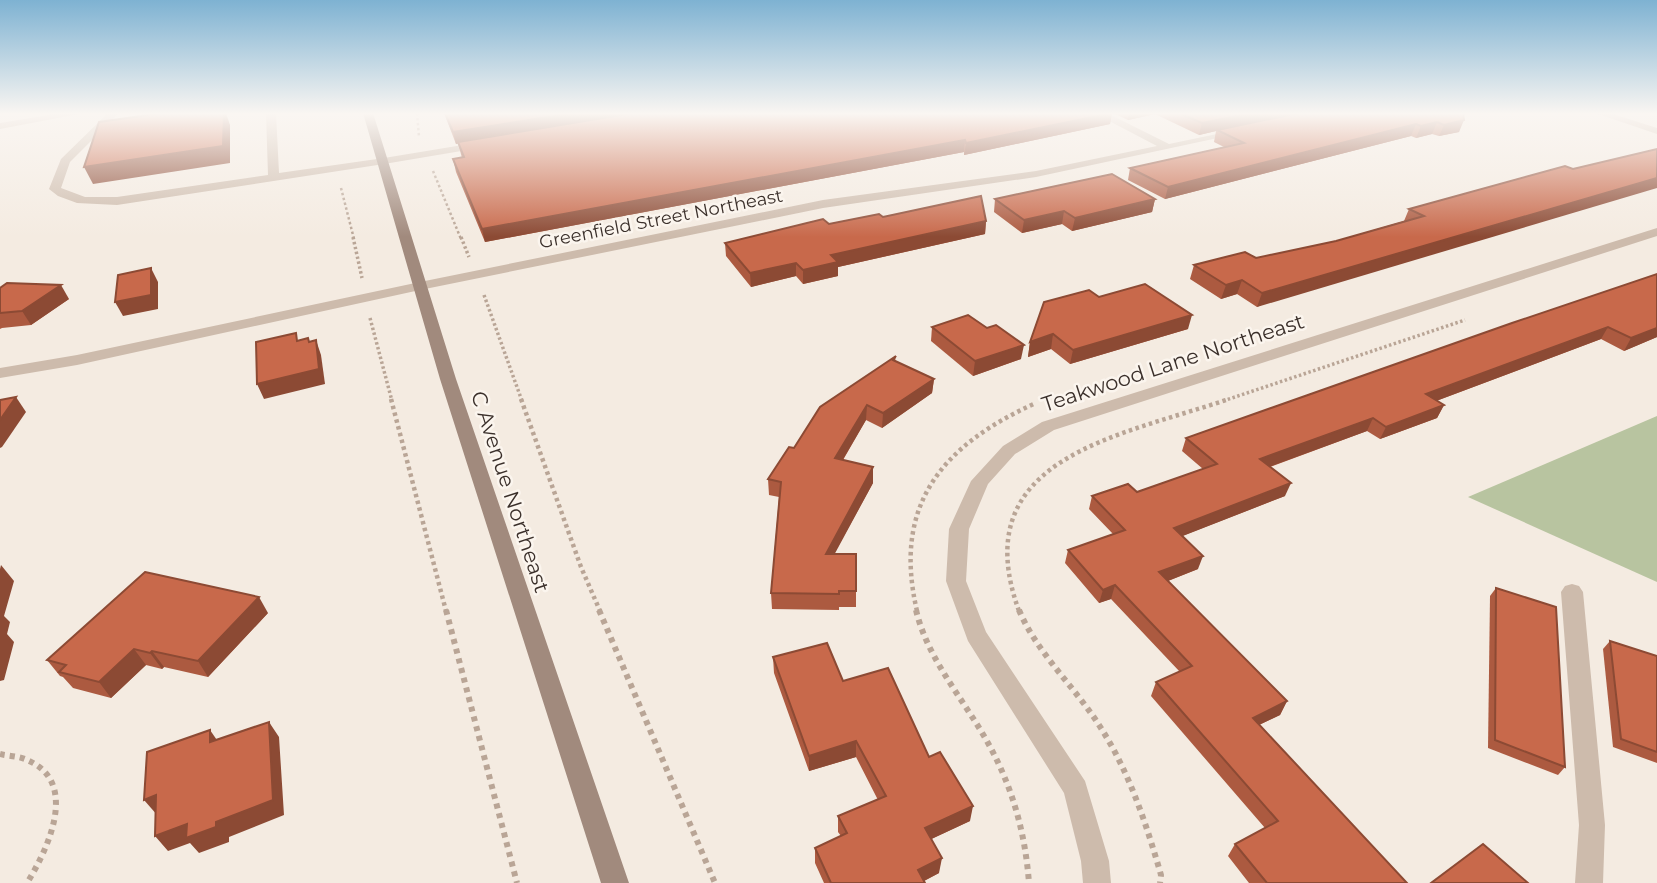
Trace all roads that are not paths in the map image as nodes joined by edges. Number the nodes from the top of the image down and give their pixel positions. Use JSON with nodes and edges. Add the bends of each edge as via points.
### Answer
{"nodes":[{"id":1,"x":72,"y":154,"type":"edge"},
{"id":2,"x":273,"y":154,"type":"edge"},
{"id":3,"x":382,"y":154,"type":"edge"},
{"id":4,"x":426,"y":154,"type":"edge"},
{"id":5,"x":1132,"y":154,"type":"edge"},
{"id":6,"x":384,"y":161,"type":"junction"},
{"id":7,"x":274,"y":179,"type":"junction"},
{"id":8,"x":1657,"y":232,"type":"edge"},
{"id":9,"x":420,"y":286,"type":"junction"},
{"id":10,"x":0,"y":373,"type":"edge"},
{"id":11,"x":1572,"y":592,"type":"dead end"},
{"id":12,"x":615,"y":883,"type":"edge"},
{"id":13,"x":1097,"y":883,"type":"edge"},
{"id":14,"x":1589,"y":883,"type":"edge"}],
"edges":[{"from":1,"to":7,"type":"street","via":[[55,189],[85,202]]},
{"from":2,"to":7,"type":"street"},
{"from":3,"to":6,"type":"main road","name":"C Avenue Northeast"},
{"from":4,"to":6,"type":"street"},
{"from":5,"to":9,"type":"street","name":"Greenfield Street Northeast","via":[[1036,174],[823,204]]},
{"from":6,"to":7,"type":"street"},
{"from":6,"to":9,"type":"main road","name":"C Avenue Northeast"},
{"from":8,"to":13,"type":"street","name":"Teakwood Lane Northeast","via":[[1048,426],[1009,450],[980,481],[958,529],[956,581],[976,635],[1076,789]]},
{"from":9,"to":10,"type":"street","name":"Greenfield Street Northeast"},
{"from":9,"to":12,"type":"main road","name":"C Avenue Northeast"},
{"from":11,"to":14,"type":"street","via":[[1592,825]]}]}
